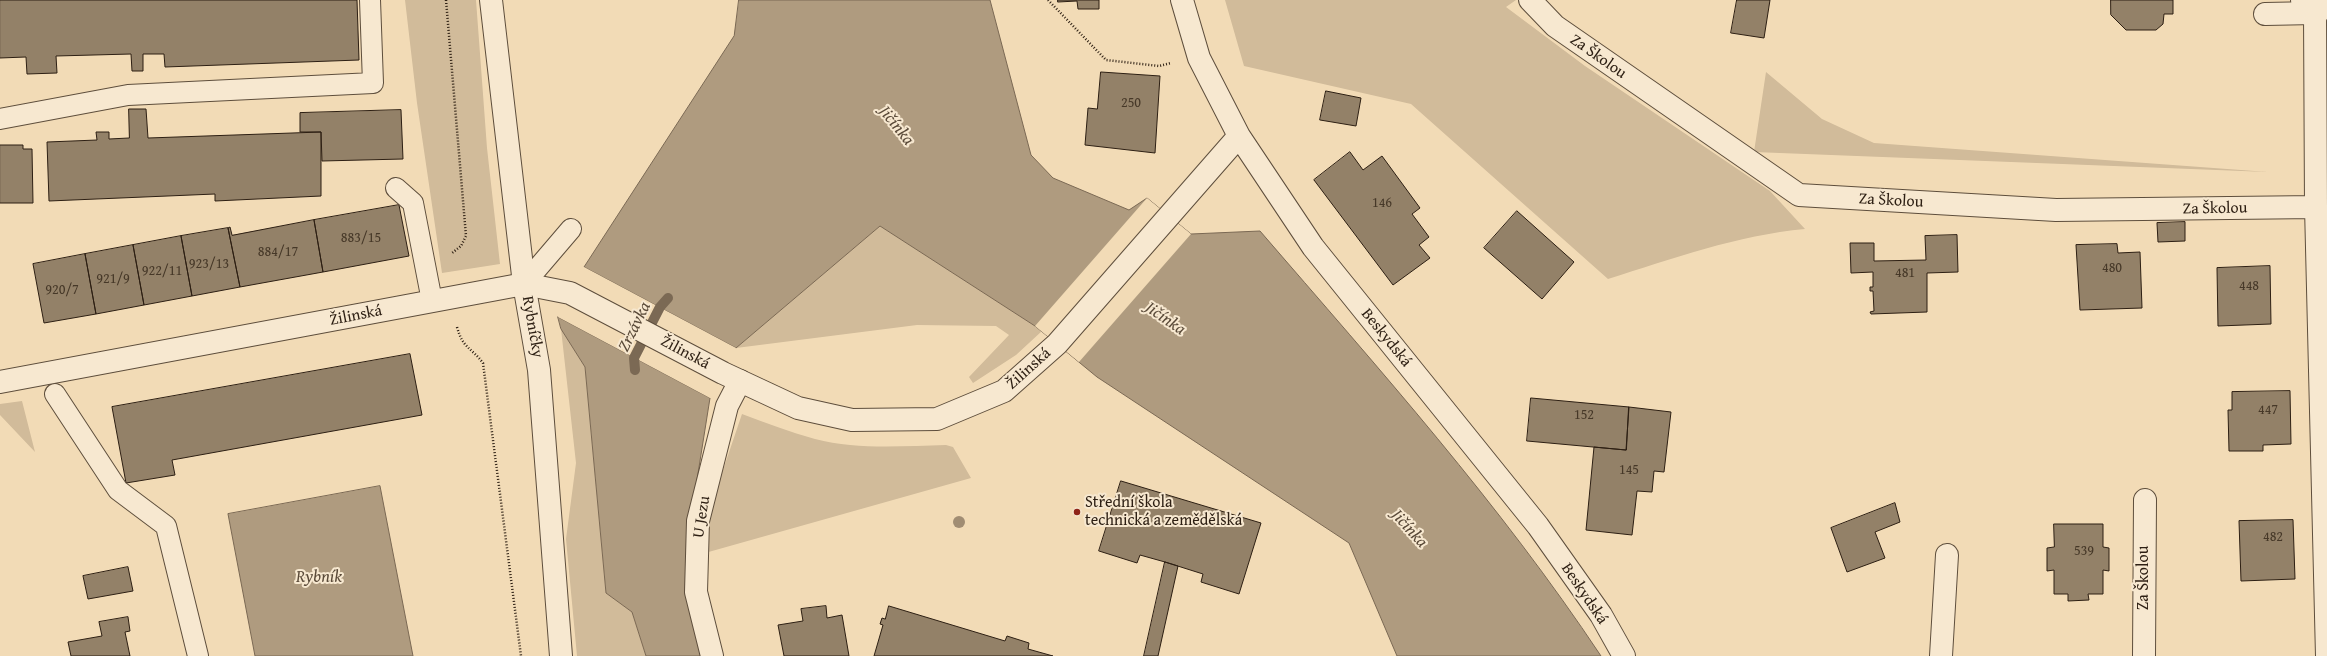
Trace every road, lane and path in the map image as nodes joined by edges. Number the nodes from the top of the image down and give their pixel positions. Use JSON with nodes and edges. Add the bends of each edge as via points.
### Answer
{"nodes":[{"id":1,"x":370,"y":0,"type":"edge"},
{"id":2,"x":446,"y":0,"type":"edge"},
{"id":3,"x":491,"y":0,"type":"edge"},
{"id":4,"x":1048,"y":0,"type":"edge"},
{"id":5,"x":1182,"y":0,"type":"edge"},
{"id":6,"x":1530,"y":0,"type":"edge"},
{"id":7,"x":2315,"y":6,"type":"edge"},
{"id":8,"x":2265,"y":14,"type":"dead end"},
{"id":9,"x":1199,"y":58,"type":"junction"},
{"id":10,"x":0,"y":119,"type":"edge"},
{"id":11,"x":1239,"y":136,"type":"junction"},
{"id":12,"x":396,"y":188,"type":"dead end"},
{"id":13,"x":2316,"y":207,"type":"junction"},
{"id":14,"x":571,"y":229,"type":"dead end"},
{"id":15,"x":524,"y":284,"type":"junction"},
{"id":16,"x":442,"y":299,"type":"junction"},
{"id":17,"x":731,"y":377,"type":"junction"},
{"id":18,"x":0,"y":382,"type":"edge"},
{"id":19,"x":55,"y":394,"type":"dead end"},
{"id":20,"x":2145,"y":500,"type":"dead end"},
{"id":21,"x":1947,"y":555,"type":"dead end"},
{"id":22,"x":198,"y":656,"type":"edge"},
{"id":23,"x":521,"y":656,"type":"edge"},
{"id":24,"x":561,"y":656,"type":"edge"},
{"id":25,"x":712,"y":656,"type":"edge"},
{"id":26,"x":1624,"y":656,"type":"edge"},
{"id":27,"x":1941,"y":656,"type":"edge"},
{"id":28,"x":2144,"y":656,"type":"edge"},
{"id":29,"x":2327,"y":656,"type":"edge"}],
"edges":[{"from":1,"to":10,"type":"lane","via":[[373,83],[128,95]]},
{"from":2,"to":16,"type":"path","via":[[466,236],[461,246],[449,255]]},
{"from":3,"to":15,"type":"street","name":"Rybníčky"},
{"from":4,"to":9,"type":"path","via":[[1106,60],[1159,66]]},
{"from":5,"to":9,"type":"street","name":"Beskydská"},
{"from":6,"to":13,"type":"street","name":"Za Školou","via":[[1555,26],[1799,195],[2056,210]]},
{"from":7,"to":8,"type":"street"},
{"from":7,"to":13,"type":"street"},
{"from":9,"to":11,"type":"street","name":"Beskydská"},
{"from":11,"to":17,"type":"street","name":"Žilinská","via":[[1057,344],[1004,391],[937,419],[852,420],[798,408]]},
{"from":11,"to":26,"type":"street","name":"Beskydská","via":[[1313,246],[1538,526],[1601,616]]},
{"from":12,"to":16,"type":"lane","via":[[413,203]]},
{"from":13,"to":29,"type":"street"},
{"from":14,"to":15,"type":"lane"},
{"from":15,"to":16,"type":"street","name":"Žilinská"},
{"from":15,"to":17,"type":"street","name":"Žilinská","via":[[570,293]]},
{"from":15,"to":24,"type":"street","name":"Rybníčky","via":[[539,370]]},
{"from":16,"to":18,"type":"street","name":"Žilinská"},
{"from":16,"to":23,"type":"path","via":[[460,340],[483,363]]},
{"from":17,"to":25,"type":"street","name":"U Jezu","via":[[727,406],[698,521],[696,592]]},
{"from":19,"to":22,"type":"lane","via":[[118,490],[166,526]]},
{"from":20,"to":28,"type":"street","name":"Za Školou"},
{"from":21,"to":27,"type":"street"}]}
